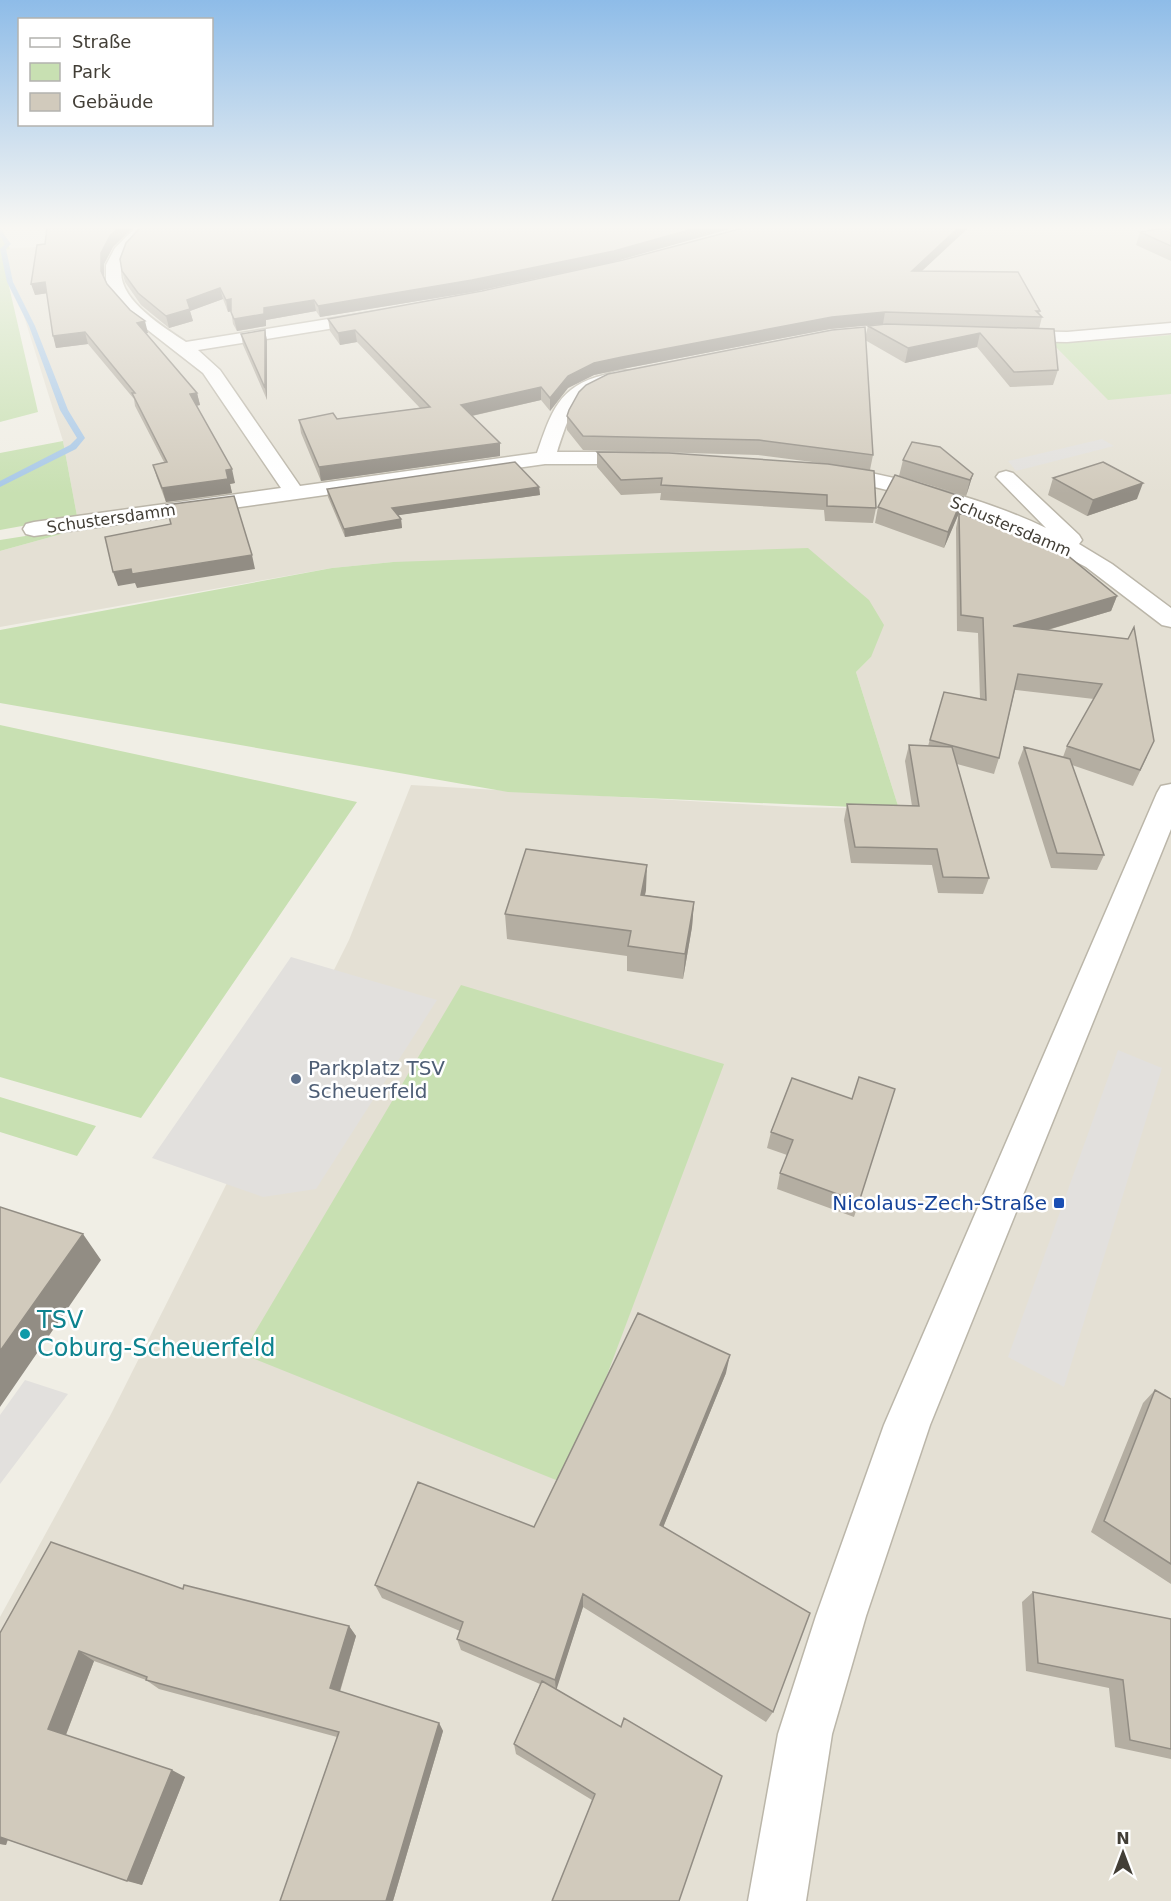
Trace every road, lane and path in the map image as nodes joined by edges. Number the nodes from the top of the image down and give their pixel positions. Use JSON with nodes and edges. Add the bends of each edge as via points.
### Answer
{"nodes":[{"id":1,"x":141,"y":317,"type":"edge"},
{"id":2,"x":370,"y":317,"type":"edge"},
{"id":3,"x":1171,"y":328,"type":"edge"},
{"id":4,"x":991,"y":335,"type":"edge"},
{"id":5,"x":184,"y":347,"type":"junction"},
{"id":6,"x":645,"y":371,"type":"edge"},
{"id":7,"x":545,"y":458,"type":"junction"},
{"id":8,"x":657,"y":459,"type":"edge"},
{"id":9,"x":815,"y":469,"type":"edge"},
{"id":10,"x":1006,"y":477,"type":"dead end"},
{"id":11,"x":295,"y":493,"type":"junction"},
{"id":12,"x":34,"y":529,"type":"dead end"},
{"id":13,"x":1094,"y":563,"type":"junction"},
{"id":14,"x":1171,"y":620,"type":"edge"},
{"id":15,"x":1171,"y":793,"type":"edge"},
{"id":16,"x":777,"y":1901,"type":"edge"}],
"edges":[{"from":1,"to":5,"type":"street"},
{"from":2,"to":5,"type":"street"},
{"from":3,"to":4,"type":"street","via":[[1067,337]]},
{"from":5,"to":11,"type":"street","via":[[207,366]]},
{"from":6,"to":7,"type":"street","via":[[577,390],[564,405]]},
{"from":7,"to":8,"type":"street","name":"Schustersdamm"},
{"from":7,"to":11,"type":"street","name":"Schustersdamm"},
{"from":9,"to":13,"type":"street","name":"Schustersdamm","via":[[877,479],[959,503],[1044,537]]},
{"from":10,"to":13,"type":"street"},
{"from":11,"to":12,"type":"street","name":"Schustersdamm"},
{"from":13,"to":14,"type":"street","name":"Schustersdamm"},
{"from":15,"to":16,"type":"street","via":[[907,1425],[805,1734]]}]}
